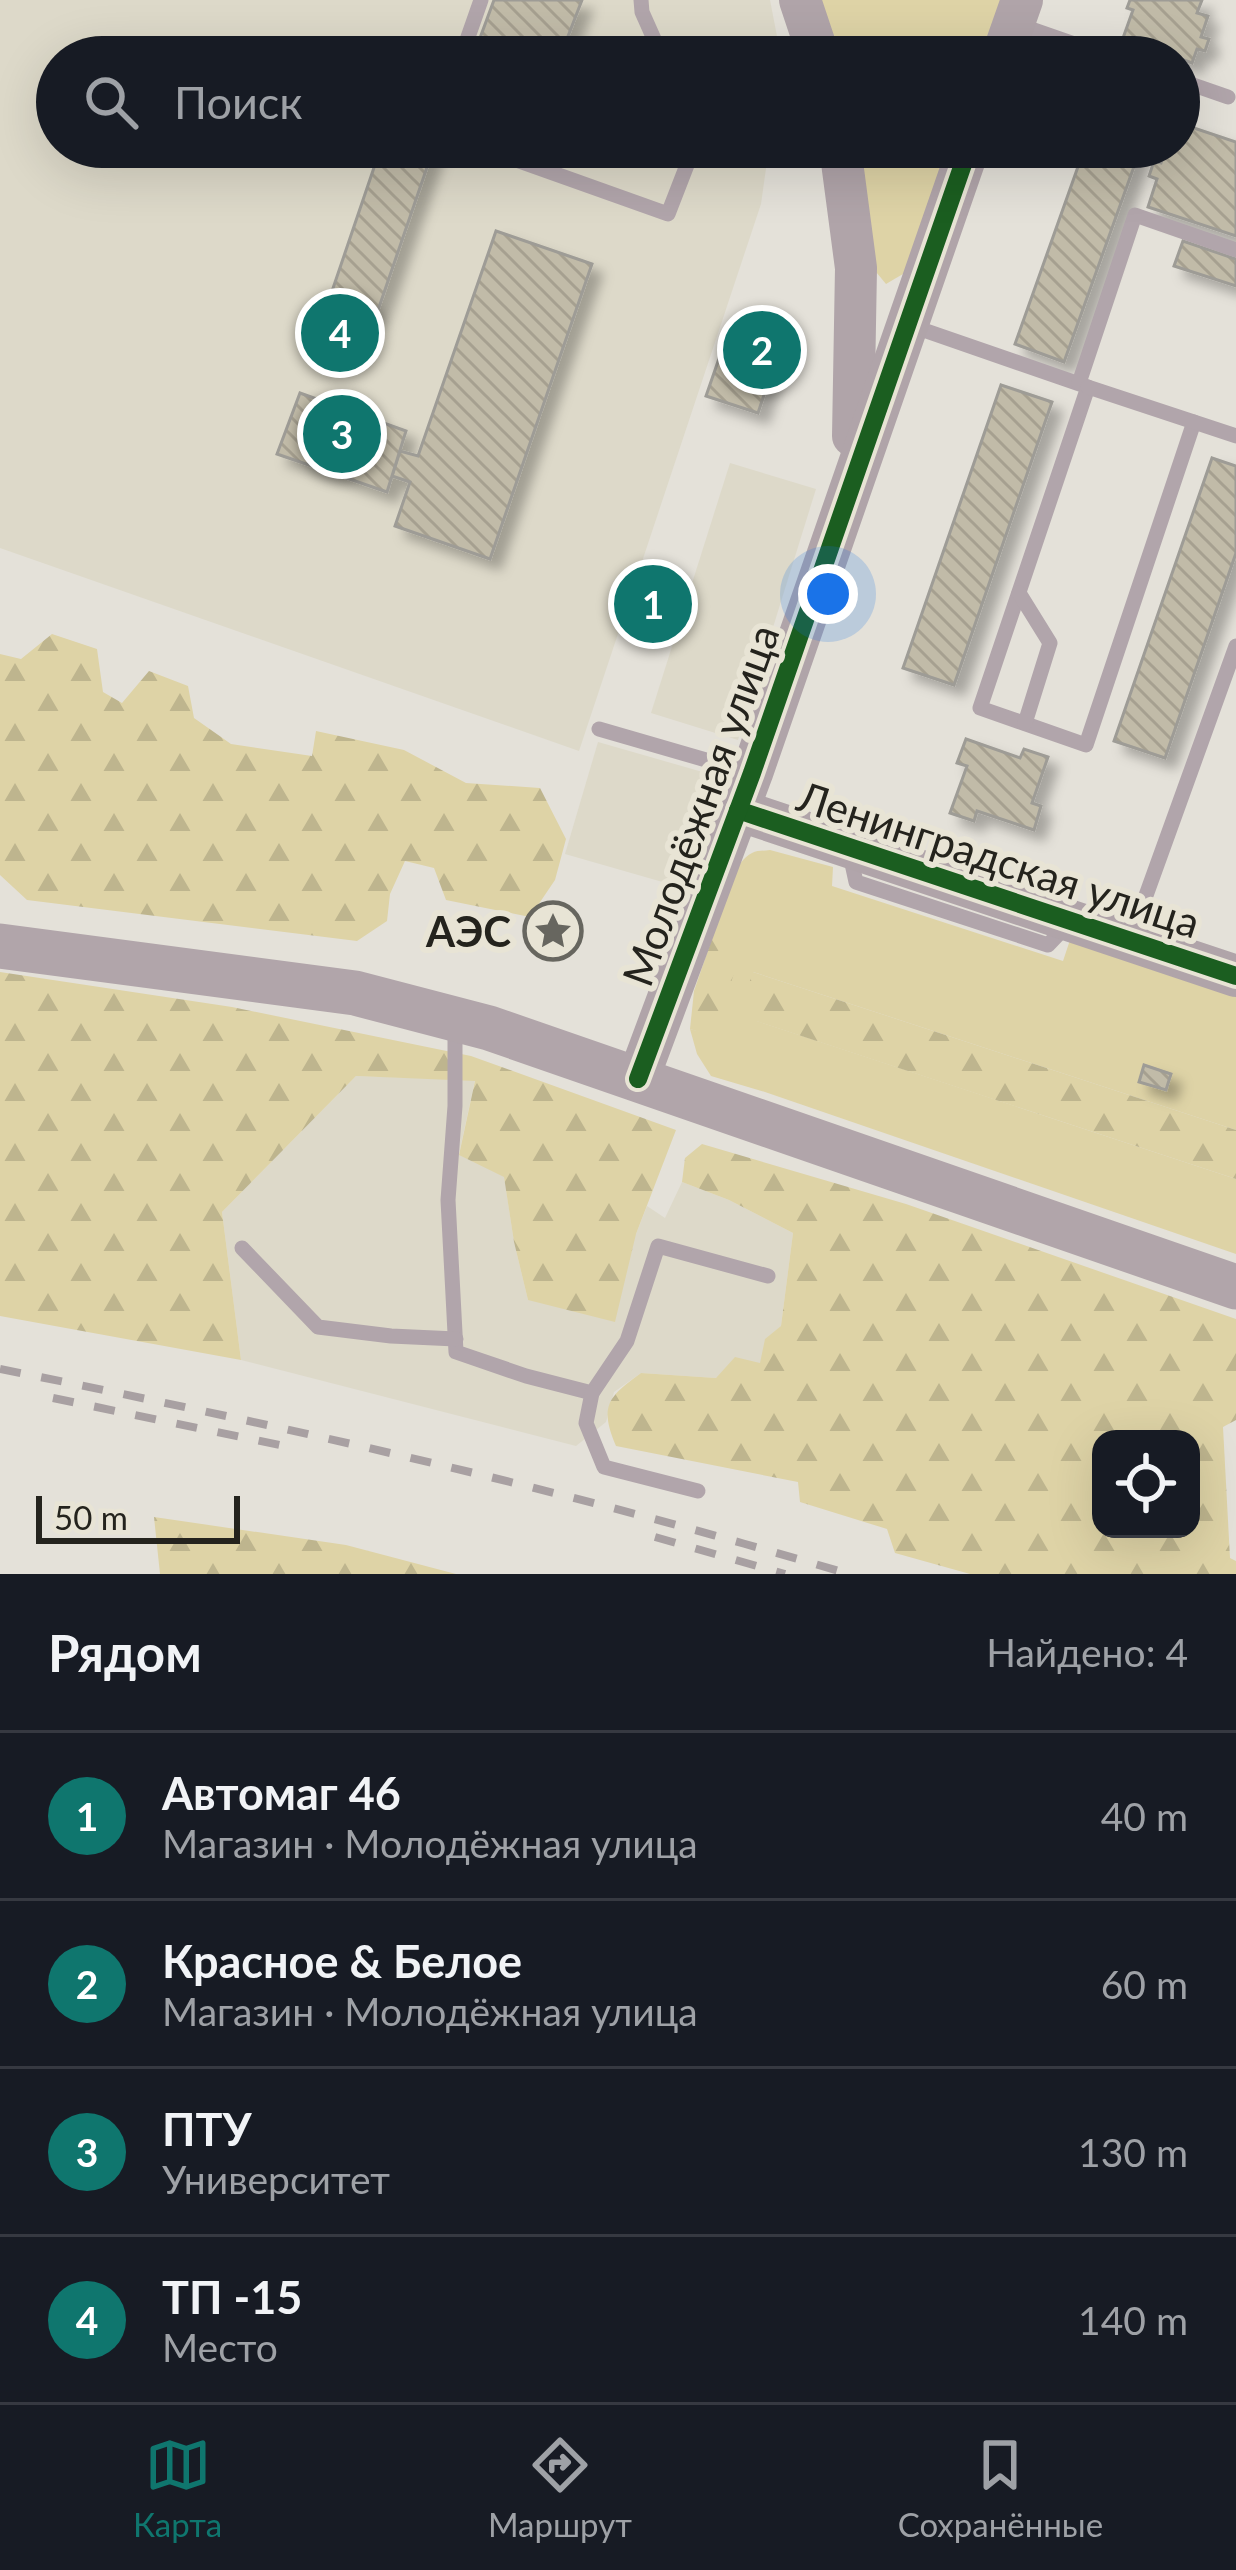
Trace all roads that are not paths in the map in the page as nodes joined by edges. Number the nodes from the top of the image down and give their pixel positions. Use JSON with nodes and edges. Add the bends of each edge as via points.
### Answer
{"nodes":[{"id":1,"x":481,"y":0,"type":"edge"},
{"id":2,"x":641,"y":0,"type":"edge"},
{"id":3,"x":800,"y":0,"type":"edge"},
{"id":4,"x":1012,"y":27,"type":"edge"},
{"id":5,"x":468,"y":36,"type":"edge"},
{"id":6,"x":653,"y":36,"type":"edge"},
{"id":7,"x":812,"y":36,"type":"edge"},
{"id":8,"x":1042,"y":36,"type":"edge"},
{"id":9,"x":1200,"y":87,"type":"edge"},
{"id":10,"x":1228,"y":97,"type":"dead end"},
{"id":11,"x":539,"y":168,"type":"edge"},
{"id":12,"x":686,"y":168,"type":"edge"},
{"id":13,"x":843,"y":168,"type":"edge"},
{"id":14,"x":962,"y":168,"type":"edge"},
{"id":15,"x":1236,"y":250,"type":"edge"},
{"id":16,"x":906,"y":324,"type":"junction"},
{"id":17,"x":1083,"y":385,"type":"junction"},
{"id":18,"x":1194,"y":422,"type":"junction"},
{"id":19,"x":1236,"y":436,"type":"edge"},
{"id":20,"x":850,"y":491,"type":"junction"},
{"id":21,"x":1019,"y":593,"type":"junction"},
{"id":22,"x":1236,"y":646,"type":"edge"},
{"id":23,"x":1228,"y":692,"type":"edge"},
{"id":24,"x":1025,"y":723,"type":"junction"},
{"id":25,"x":598,"y":729,"type":"dead end"},
{"id":26,"x":745,"y":791,"type":"junction"},
{"id":27,"x":1130,"y":940,"type":"junction"},
{"id":28,"x":0,"y":946,"type":"edge"},
{"id":29,"x":1236,"y":976,"type":"edge"},
{"id":30,"x":455,"y":1019,"type":"junction"},
{"id":31,"x":638,"y":1078,"type":"junction"},
{"id":32,"x":242,"y":1248,"type":"dead end"},
{"id":33,"x":767,"y":1276,"type":"dead end"},
{"id":34,"x":1236,"y":1287,"type":"edge"},
{"id":35,"x":456,"y":1339,"type":"junction"},
{"id":36,"x":592,"y":1394,"type":"junction"},
{"id":37,"x":698,"y":1491,"type":"dead end"}],
"edges":[{"from":1,"to":5,"type":"lane"},
{"from":2,"to":6,"type":"lane"},
{"from":3,"to":7,"type":"street"},
{"from":4,"to":8,"type":"lane"},
{"from":9,"to":10,"type":"lane"},
{"from":11,"to":12,"type":"lane","via":[[668,214]]},
{"from":13,"to":20,"type":"street","name":"Молодёжная улица","via":[[856,268]]},
{"from":14,"to":16,"type":"street","name":"Молодёжная улица"},
{"from":15,"to":17,"type":"lane","via":[[1135,214]]},
{"from":16,"to":17,"type":"lane"},
{"from":16,"to":20,"type":"street","name":"Молодёжная улица"},
{"from":17,"to":18,"type":"lane"},
{"from":17,"to":21,"type":"lane"},
{"from":18,"to":19,"type":"lane"},
{"from":18,"to":24,"type":"lane","via":[[1086,745]]},
{"from":20,"to":26,"type":"street","name":"Молодёжная улица"},
{"from":21,"to":24,"type":"lane","via":[[1050,643]]},
{"from":21,"to":24,"type":"lane","via":[[980,708]]},
{"from":22,"to":23,"type":"lane"},
{"from":23,"to":27,"type":"lane"},
{"from":25,"to":26,"type":"lane"},
{"from":26,"to":27,"type":"street","name":"Ленинградская улица","via":[[848,847]]},
{"from":26,"to":31,"type":"street","name":"Молодёжная улица"},
{"from":27,"to":29,"type":"street","name":"Ленинградская улица"},
{"from":28,"to":30,"type":"main road","via":[[355,993]]},
{"from":30,"to":31,"type":"main road"},
{"from":30,"to":35,"type":"lane","via":[[448,1200]]},
{"from":31,"to":34,"type":"main road"},
{"from":32,"to":35,"type":"lane","via":[[318,1328]]},
{"from":33,"to":36,"type":"lane","via":[[658,1246],[627,1341]]},
{"from":35,"to":36,"type":"lane","via":[[456,1352]]},
{"from":36,"to":37,"type":"lane","via":[[586,1424],[604,1467]]}]}
